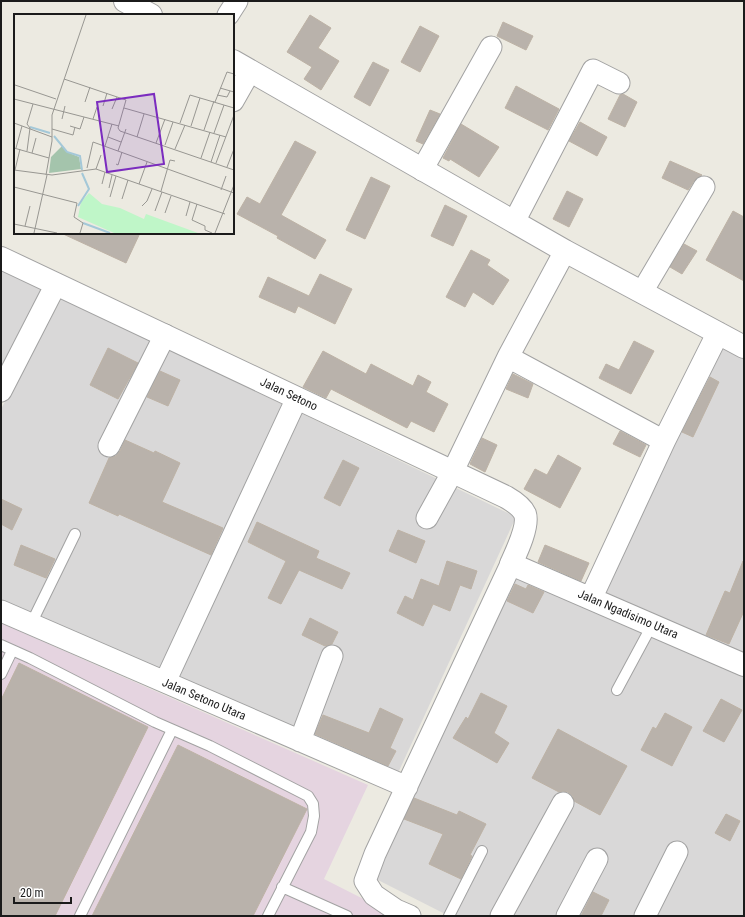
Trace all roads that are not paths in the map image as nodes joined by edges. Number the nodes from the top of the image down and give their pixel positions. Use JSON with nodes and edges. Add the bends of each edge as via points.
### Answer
{"nodes":[{"id":1,"x":125,"y":1,"type":"edge"},
{"id":2,"x":238,"y":1,"type":"edge"},
{"id":3,"x":148,"y":14,"type":"edge"},
{"id":4,"x":229,"y":14,"type":"edge"},
{"id":5,"x":491,"y":47,"type":"dead end"},
{"id":6,"x":242,"y":66,"type":"edge"},
{"id":7,"x":619,"y":83,"type":"dead end"},
{"id":8,"x":234,"y":97,"type":"edge"},
{"id":9,"x":422,"y":170,"type":"junction"},
{"id":10,"x":704,"y":187,"type":"dead end"},
{"id":11,"x":514,"y":222,"type":"junction"},
{"id":12,"x":565,"y":251,"type":"junction"},
{"id":13,"x":1,"y":258,"type":"edge"},
{"id":14,"x":56,"y":284,"type":"junction"},
{"id":15,"x":642,"y":292,"type":"junction"},
{"id":16,"x":718,"y":334,"type":"junction"},
{"id":17,"x":164,"y":335,"type":"junction"},
{"id":18,"x":744,"y":346,"type":"edge"},
{"id":19,"x":508,"y":357,"type":"junction"},
{"id":20,"x":1,"y":391,"type":"edge"},
{"id":21,"x":297,"y":398,"type":"junction"},
{"id":22,"x":664,"y":441,"type":"junction"},
{"id":23,"x":109,"y":446,"type":"dead end"},
{"id":24,"x":453,"y":471,"type":"junction"},
{"id":25,"x":427,"y":518,"type":"dead end"},
{"id":26,"x":75,"y":534,"type":"dead end"},
{"id":27,"x":511,"y":564,"type":"junction"},
{"id":28,"x":591,"y":598,"type":"junction"},
{"id":29,"x":1,"y":611,"type":"edge"},
{"id":30,"x":31,"y":624,"type":"junction"},
{"id":31,"x":652,"y":625,"type":"junction"},
{"id":32,"x":1,"y":645,"type":"edge"},
{"id":33,"x":12,"y":651,"type":"junction"},
{"id":34,"x":332,"y":656,"type":"dead end"},
{"id":35,"x":744,"y":665,"type":"edge"},
{"id":36,"x":1,"y":674,"type":"edge"},
{"id":37,"x":165,"y":682,"type":"junction"},
{"id":38,"x":617,"y":690,"type":"dead end"},
{"id":39,"x":172,"y":730,"type":"junction"},
{"id":40,"x":300,"y":741,"type":"junction"},
{"id":41,"x":407,"y":788,"type":"junction"},
{"id":42,"x":563,"y":803,"type":"dead end"},
{"id":43,"x":482,"y":851,"type":"dead end"},
{"id":44,"x":677,"y":852,"type":"dead end"},
{"id":45,"x":598,"y":859,"type":"dead end"},
{"id":46,"x":282,"y":887,"type":"junction"},
{"id":47,"x":328,"y":912,"type":"edge"},
{"id":48,"x":80,"y":916,"type":"edge"},
{"id":49,"x":268,"y":916,"type":"edge"},
{"id":50,"x":347,"y":916,"type":"edge"},
{"id":51,"x":410,"y":916,"type":"edge"},
{"id":52,"x":449,"y":916,"type":"edge"},
{"id":53,"x":501,"y":916,"type":"edge"},
{"id":54,"x":567,"y":916,"type":"edge"},
{"id":55,"x":645,"y":916,"type":"edge"}],
"edges":[{"from":1,"to":3,"type":"street"},
{"from":2,"to":4,"type":"street"},
{"from":5,"to":9,"type":"street"},
{"from":6,"to":8,"type":"street"},
{"from":6,"to":9,"type":"street"},
{"from":7,"to":11,"type":"street","via":[[594,70]]},
{"from":9,"to":11,"type":"street"},
{"from":10,"to":15,"type":"street"},
{"from":11,"to":12,"type":"street"},
{"from":12,"to":15,"type":"street"},
{"from":12,"to":19,"type":"street"},
{"from":13,"to":14,"type":"street","name":"Jalan Setono"},
{"from":14,"to":17,"type":"street","name":"Jalan Setono"},
{"from":14,"to":20,"type":"street"},
{"from":15,"to":16,"type":"street"},
{"from":16,"to":18,"type":"street"},
{"from":16,"to":22,"type":"street"},
{"from":17,"to":21,"type":"street","name":"Jalan Setono"},
{"from":17,"to":23,"type":"street"},
{"from":19,"to":22,"type":"street"},
{"from":19,"to":24,"type":"street"},
{"from":21,"to":24,"type":"street","name":"Jalan Setono"},
{"from":21,"to":37,"type":"street"},
{"from":22,"to":28,"type":"street"},
{"from":24,"to":25,"type":"street"},
{"from":24,"to":27,"type":"street","name":"Jalan Setono","via":[[506,497],[519,506],[525,515],[525,525]]},
{"from":26,"to":30,"type":"lane"},
{"from":27,"to":28,"type":"street","name":"Jalan Ngadisimo Utara"},
{"from":27,"to":41,"type":"street"},
{"from":28,"to":31,"type":"street","name":"Jalan Ngadisimo Utara"},
{"from":29,"to":30,"type":"street","name":"Jalan Setono Utara"},
{"from":30,"to":37,"type":"street","name":"Jalan Setono Utara"},
{"from":31,"to":35,"type":"street","name":"Jalan Ngadisimo Utara"},
{"from":31,"to":38,"type":"lane"},
{"from":32,"to":33,"type":"lane"},
{"from":33,"to":36,"type":"lane"},
{"from":33,"to":39,"type":"lane"},
{"from":34,"to":40,"type":"street"},
{"from":37,"to":40,"type":"street","name":"Jalan Setono Utara"},
{"from":39,"to":46,"type":"lane","via":[[210,746],[308,796],[313,804],[314,816],[310,832]]},
{"from":39,"to":48,"type":"lane"},
{"from":40,"to":41,"type":"street","name":"Jalan Setono Utara"},
{"from":41,"to":51,"type":"street","via":[[365,881],[374,895]]},
{"from":42,"to":53,"type":"street"},
{"from":43,"to":52,"type":"lane"},
{"from":44,"to":55,"type":"street"},
{"from":45,"to":54,"type":"street"},
{"from":46,"to":47,"type":"lane"},
{"from":46,"to":49,"type":"lane"},
{"from":47,"to":50,"type":"lane"}]}
